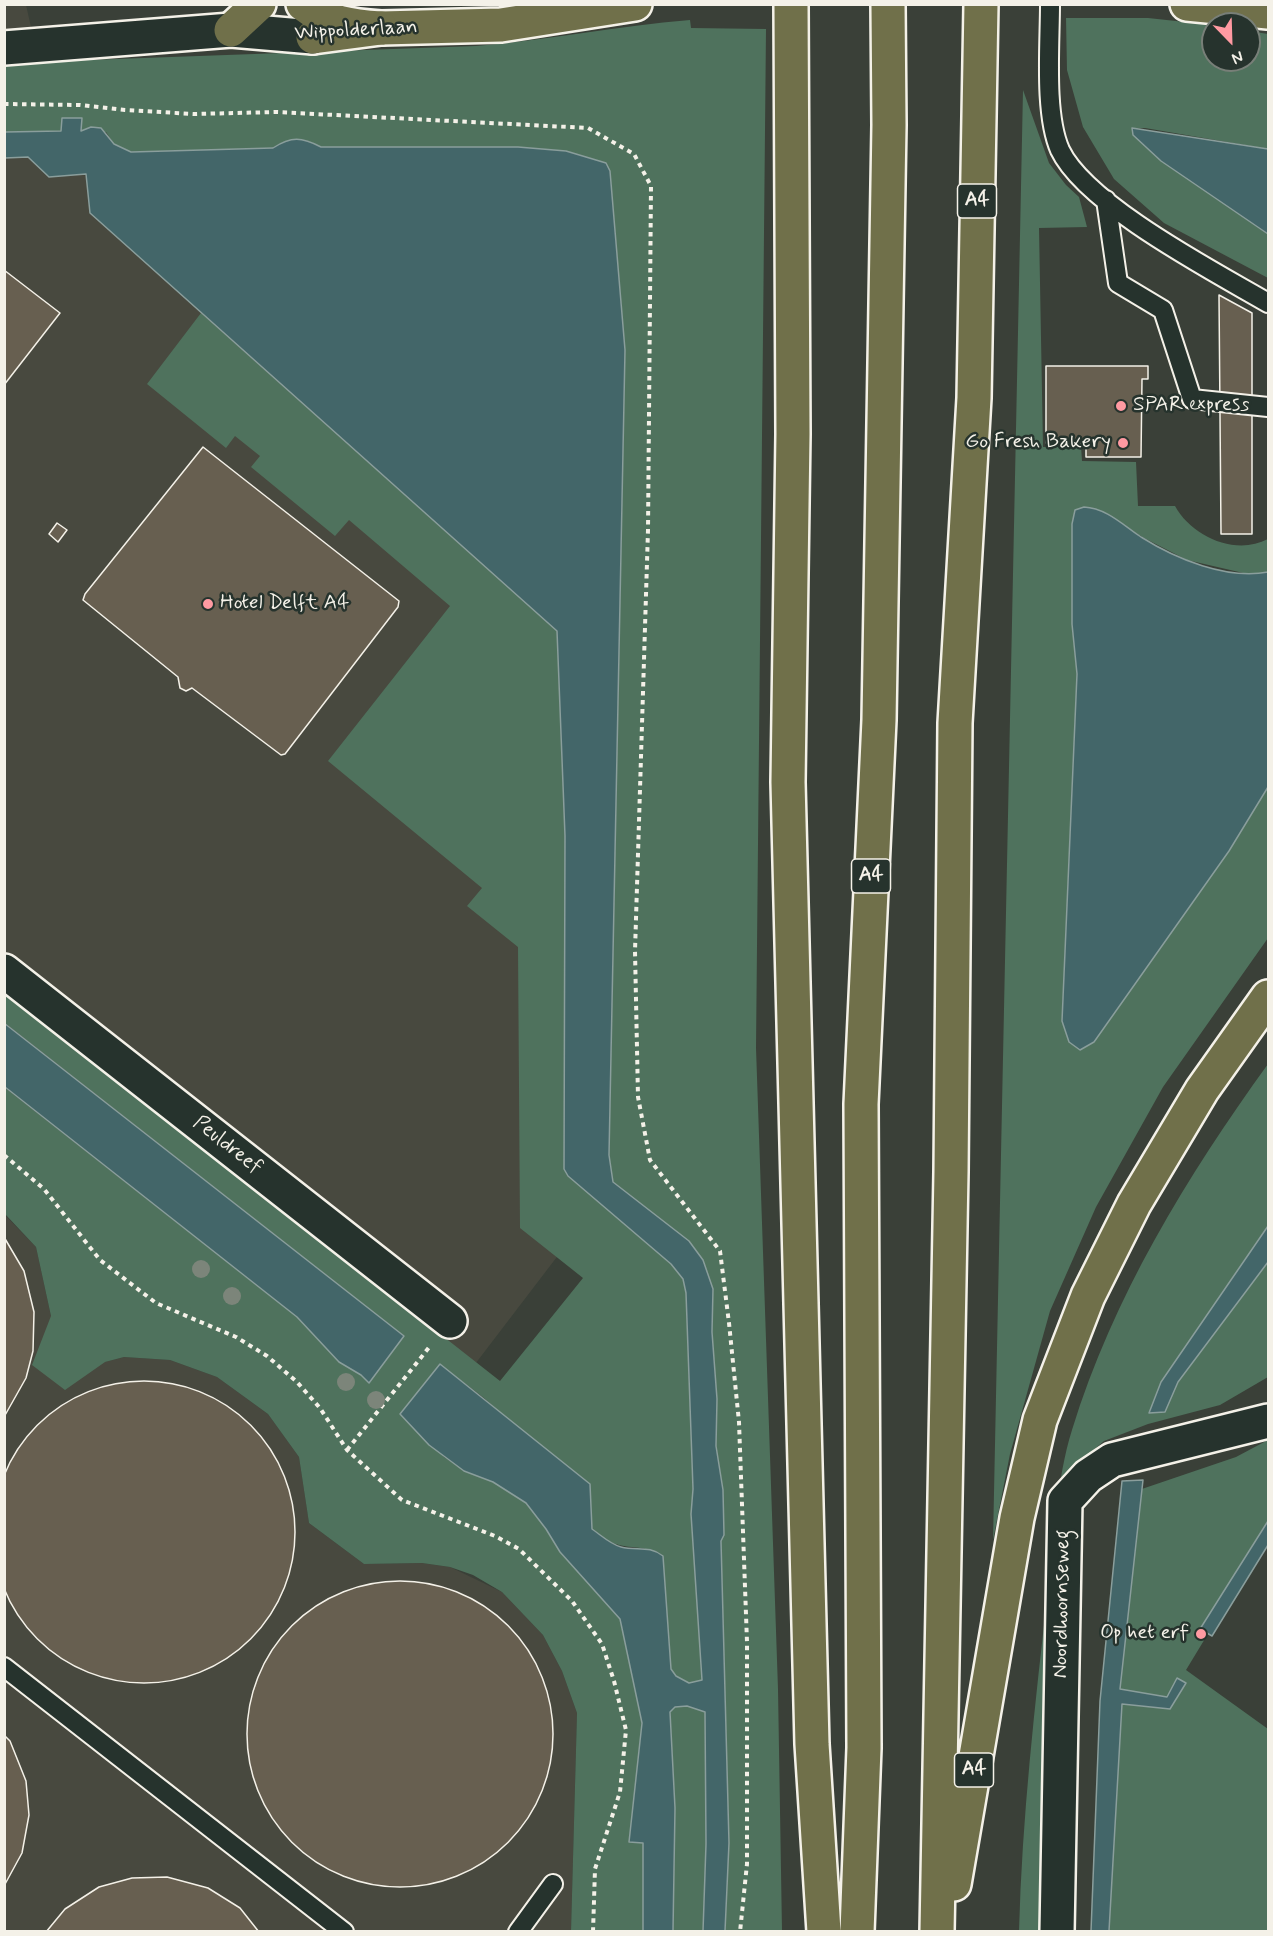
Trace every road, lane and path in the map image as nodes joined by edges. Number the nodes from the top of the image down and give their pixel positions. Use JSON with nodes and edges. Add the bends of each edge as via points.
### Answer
{"nodes":[{"id":1,"x":260,"y":4,"type":"edge"},
{"id":2,"x":303,"y":4,"type":"edge"},
{"id":3,"x":635,"y":4,"type":"edge"},
{"id":4,"x":791,"y":4,"type":"edge"},
{"id":5,"x":888,"y":4,"type":"edge"},
{"id":6,"x":981,"y":4,"type":"edge"},
{"id":7,"x":1050,"y":4,"type":"edge"},
{"id":8,"x":1187,"y":4,"type":"edge"},
{"id":9,"x":1269,"y":12,"type":"edge"},
{"id":10,"x":381,"y":27,"type":"junction"},
{"id":11,"x":231,"y":30,"type":"junction"},
{"id":12,"x":313,"y":37,"type":"joint"},
{"id":13,"x":4,"y":48,"type":"edge"},
{"id":14,"x":4,"y":104,"type":"edge"},
{"id":15,"x":1106,"y":200,"type":"junction"},
{"id":16,"x":1269,"y":303,"type":"edge"},
{"id":17,"x":1269,"y":407,"type":"edge"},
{"id":18,"x":4,"y":971,"type":"edge"},
{"id":19,"x":1269,"y":997,"type":"edge"},
{"id":20,"x":4,"y":1155,"type":"edge"},
{"id":21,"x":450,"y":1321,"type":"joint"},
{"id":22,"x":1269,"y":1421,"type":"edge"},
{"id":23,"x":347,"y":1450,"type":"junction"},
{"id":24,"x":4,"y":1667,"type":"edge"},
{"id":25,"x":553,"y":1884,"type":"dead end"},
{"id":26,"x":344,"y":1932,"type":"edge"},
{"id":27,"x":518,"y":1932,"type":"edge"},
{"id":28,"x":593,"y":1932,"type":"edge"},
{"id":29,"x":740,"y":1932,"type":"edge"},
{"id":30,"x":824,"y":1932,"type":"edge"},
{"id":31,"x":857,"y":1932,"type":"edge"},
{"id":32,"x":937,"y":1932,"type":"edge"},
{"id":33,"x":945,"y":1932,"type":"edge"},
{"id":34,"x":1057,"y":1932,"type":"edge"}],
"edges":[{"from":1,"to":11,"type":"main road"},
{"from":2,"to":10,"type":"main road","via":[[340,24]]},
{"from":3,"to":10,"type":"main road","name":"Wippolderlaan","via":[[482,27]]},
{"from":4,"to":30,"type":"main road","via":[[793,434],[788,783],[811,1720]]},
{"from":5,"to":31,"type":"main road","number":"A4","via":[[879,708],[861,1104],[864,1749]]},
{"from":6,"to":32,"type":"main road","number":"A4","via":[[974,398],[955,723]]},
{"from":7,"to":15,"type":"lane","via":[[1052,120],[1061,150],[1079,178]]},
{"from":8,"to":9,"type":"main road"},
{"from":10,"to":12,"type":"main road","name":"Wippolderlaan"},
{"from":11,"to":12,"type":"street","name":"Wippolderlaan"},
{"from":11,"to":13,"type":"street","name":"Wippolderlaan"},
{"from":14,"to":29,"type":"path","via":[[194,114],[276,112],[588,128],[634,154],[651,186],[648,542],[635,951],[638,1097],[650,1160],[720,1251],[729,1323],[739,1422],[747,1642],[747,1864]]},
{"from":15,"to":16,"type":"lane","via":[[1198,263]]},
{"from":15,"to":17,"type":"lane","via":[[1118,283],[1163,310],[1192,399]]},
{"from":18,"to":21,"type":"street","name":"Peuldreef"},
{"from":19,"to":33,"type":"main road","number":"A4","via":[[1202,1090],[1134,1204],[1088,1296],[1040,1420],[1017,1518]]},
{"from":20,"to":23,"type":"path","via":[[44,1189],[100,1260],[156,1303],[236,1337],[267,1356],[320,1408]]},
{"from":21,"to":23,"type":"path"},
{"from":22,"to":34,"type":"street","name":"Noordhoornseweg","via":[[1112,1460],[1088,1476],[1065,1501]]},
{"from":23,"to":28,"type":"path","via":[[402,1500],[495,1536],[519,1550],[572,1601],[602,1644],[626,1730],[620,1792],[595,1869]]},
{"from":24,"to":26,"type":"lane"},
{"from":25,"to":27,"type":"lane"}]}
